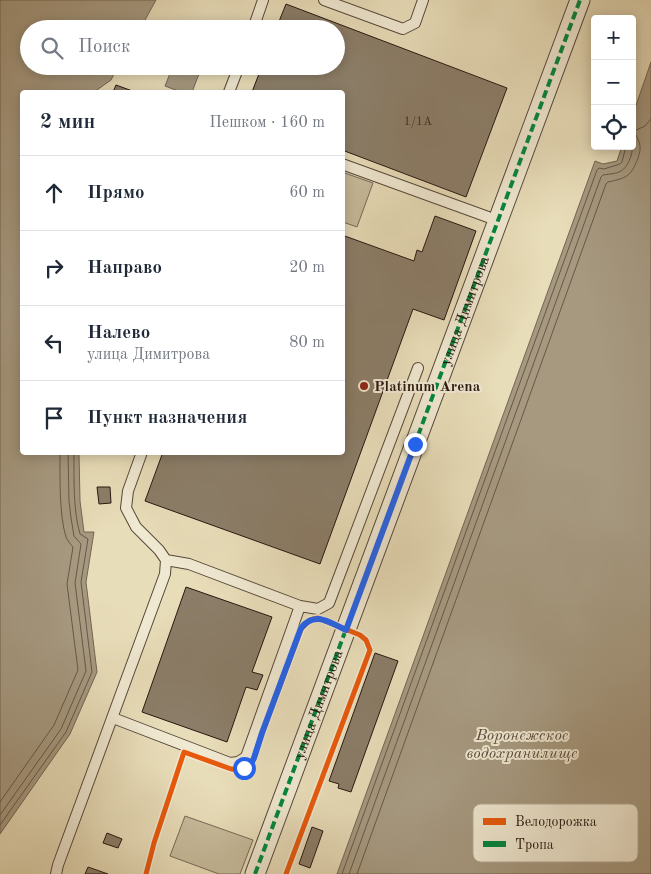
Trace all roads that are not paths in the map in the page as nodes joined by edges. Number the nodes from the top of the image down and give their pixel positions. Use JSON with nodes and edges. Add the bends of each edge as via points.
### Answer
{"nodes":[{"id":1,"x":263,"y":0,"type":"edge"},
{"id":2,"x":324,"y":0,"type":"edge"},
{"id":3,"x":423,"y":0,"type":"edge"},
{"id":4,"x":580,"y":0,"type":"edge"},
{"id":5,"x":256,"y":20,"type":"edge"},
{"id":6,"x":236,"y":75,"type":"edge"},
{"id":7,"x":230,"y":90,"type":"edge"},
{"id":8,"x":345,"y":165,"type":"edge"},
{"id":9,"x":488,"y":217,"type":"dead end"},
{"id":10,"x":418,"y":368,"type":"dead end"},
{"id":11,"x":141,"y":455,"type":"edge"},
{"id":12,"x":166,"y":560,"type":"junction"},
{"id":13,"x":300,"y":606,"type":"junction"},
{"id":14,"x":113,"y":718,"type":"junction"},
{"id":15,"x":56,"y":874,"type":"edge"},
{"id":16,"x":256,"y":874,"type":"edge"}],
"edges":[{"from":1,"to":5,"type":"lane"},
{"from":2,"to":3,"type":"lane","via":[[403,29],[415,23]]},
{"from":4,"to":16,"type":"street","name":"улица Димитрова"},
{"from":6,"to":7,"type":"lane"},
{"from":8,"to":9,"type":"lane"},
{"from":10,"to":13,"type":"lane","via":[[329,604],[318,609]]},
{"from":11,"to":12,"type":"lane","via":[[128,491],[126,508],[136,527]]},
{"from":12,"to":13,"type":"lane","via":[[189,564]]},
{"from":12,"to":14,"type":"lane","via":[[165,574]]},
{"from":13,"to":14,"type":"lane","via":[[246,757],[238,762],[230,762]]},
{"from":14,"to":15,"type":"lane"}]}
